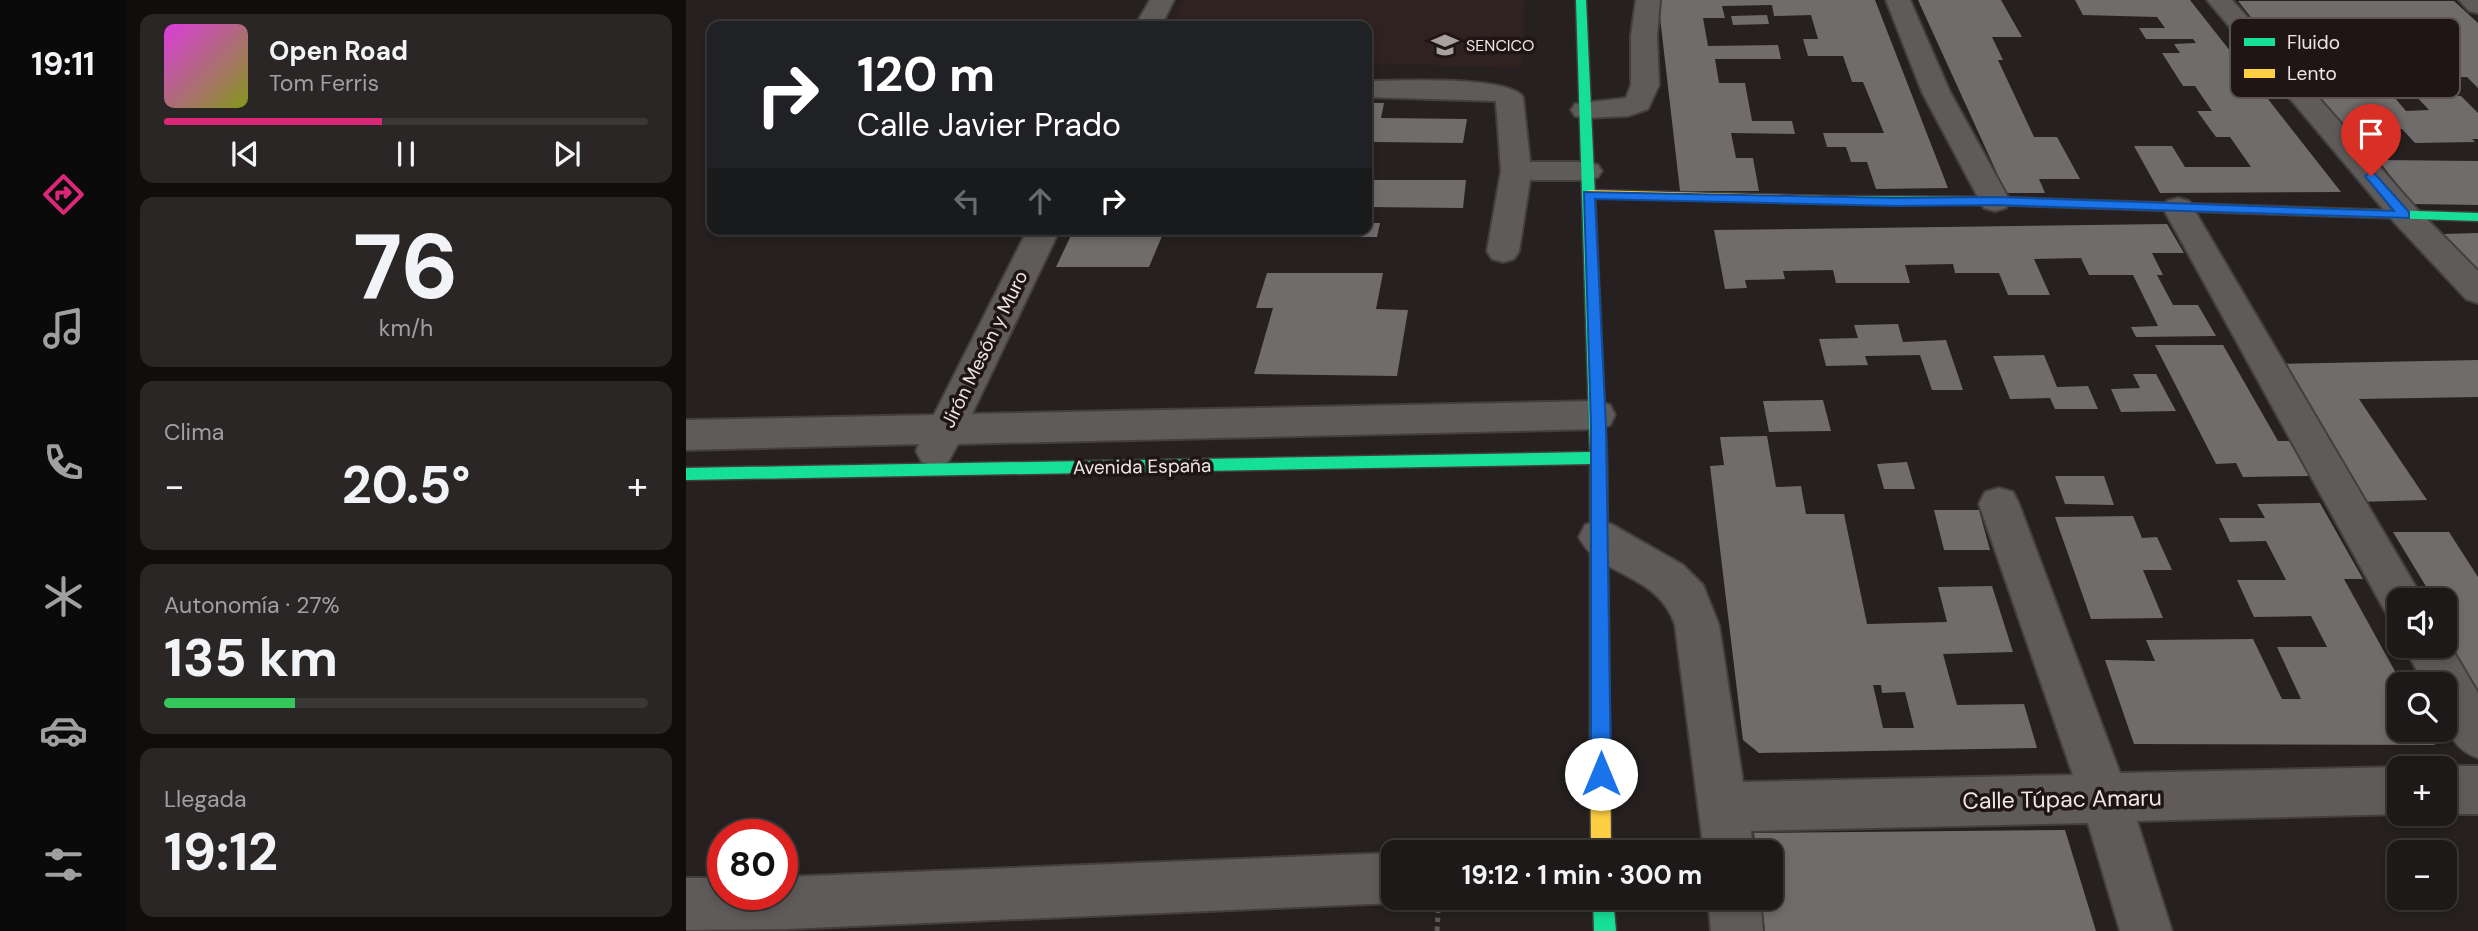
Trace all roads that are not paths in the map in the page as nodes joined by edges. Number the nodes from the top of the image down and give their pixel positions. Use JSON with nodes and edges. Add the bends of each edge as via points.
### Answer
{"nodes":[{"id":1,"x":1162,"y":0,"type":"edge"},
{"id":2,"x":1581,"y":0,"type":"edge"},
{"id":3,"x":1648,"y":0,"type":"edge"},
{"id":4,"x":1898,"y":0,"type":"edge"},
{"id":5,"x":2219,"y":0,"type":"edge"},
{"id":6,"x":2471,"y":0,"type":"edge"},
{"id":7,"x":2478,"y":6,"type":"edge"},
{"id":8,"x":2234,"y":18,"type":"edge"},
{"id":9,"x":1151,"y":21,"type":"edge"},
{"id":10,"x":1372,"y":89,"type":"edge"},
{"id":11,"x":2303,"y":98,"type":"edge"},
{"id":12,"x":1585,"y":110,"type":"junction"},
{"id":13,"x":1516,"y":171,"type":"junction"},
{"id":14,"x":1588,"y":183,"type":"junction"},
{"id":15,"x":1995,"y":201,"type":"junction"},
{"id":16,"x":2178,"y":208,"type":"junction"},
{"id":17,"x":2404,"y":215,"type":"junction"},
{"id":18,"x":2478,"y":217,"type":"edge"},
{"id":19,"x":1041,"y":235,"type":"edge"},
{"id":20,"x":1503,"y":251,"type":"dead end"},
{"id":21,"x":2478,"y":291,"type":"edge"},
{"id":22,"x":1597,"y":415,"type":"junction"},
{"id":23,"x":944,"y":429,"type":"junction"},
{"id":24,"x":686,"y":435,"type":"edge"},
{"id":25,"x":1599,"y":458,"type":"junction"},
{"id":26,"x":927,"y":470,"type":"junction"},
{"id":27,"x":686,"y":474,"type":"edge"},
{"id":28,"x":1999,"y":504,"type":"dead end"},
{"id":29,"x":1599,"y":537,"type":"junction"},
{"id":30,"x":2394,"y":588,"type":"edge"},
{"id":31,"x":2434,"y":658,"type":"edge"},
{"id":32,"x":2478,"y":736,"type":"edge"},
{"id":33,"x":2457,"y":790,"type":"edge"},
{"id":34,"x":2478,"y":790,"type":"edge"},
{"id":35,"x":2387,"y":792,"type":"edge"},
{"id":36,"x":2105,"y":798,"type":"junction"},
{"id":37,"x":1727,"y":830,"type":"edge"},
{"id":38,"x":1601,"y":840,"type":"edge"},
{"id":39,"x":1381,"y":878,"type":"edge"},
{"id":40,"x":686,"y":904,"type":"edge"},
{"id":41,"x":1604,"y":910,"type":"edge"},
{"id":42,"x":1735,"y":910,"type":"edge"},
{"id":43,"x":1605,"y":931,"type":"edge"},
{"id":44,"x":1737,"y":931,"type":"edge"},
{"id":45,"x":2146,"y":931,"type":"edge"}],
"edges":[{"from":1,"to":9,"type":"street"},
{"from":2,"to":12,"type":"main road"},
{"from":3,"to":12,"type":"street","via":[[1645,85],[1638,103],[1628,108]]},
{"from":4,"to":15,"type":"street","via":[[1936,92]]},
{"from":5,"to":8,"type":"street"},
{"from":6,"to":7,"type":"street"},
{"from":10,"to":13,"type":"street","via":[[1493,91],[1509,97]]},
{"from":11,"to":17,"type":"street"},
{"from":12,"to":14,"type":"main road"},
{"from":13,"to":14,"type":"street"},
{"from":13,"to":20,"type":"street"},
{"from":14,"to":15,"type":"main road","via":[[1896,202]]},
{"from":14,"to":22,"type":"main road"},
{"from":15,"to":16,"type":"main road"},
{"from":16,"to":17,"type":"main road"},
{"from":16,"to":30,"type":"street"},
{"from":17,"to":18,"type":"main road"},
{"from":17,"to":21,"type":"street"},
{"from":19,"to":23,"type":"street","name":"Jirón Mesón y Muro"},
{"from":22,"to":23,"type":"street"},
{"from":22,"to":25,"type":"main road"},
{"from":23,"to":24,"type":"street"},
{"from":23,"to":26,"type":"street","name":"Jirón Mesón y Muro"},
{"from":25,"to":26,"type":"main road","name":"Avenida España"},
{"from":25,"to":29,"type":"main road"},
{"from":26,"to":27,"type":"main road","name":"Avenida España"},
{"from":28,"to":36,"type":"street"},
{"from":29,"to":37,"type":"street","via":[[1668,578],[1688,598],[1697,625]]},
{"from":29,"to":38,"type":"main road"},
{"from":31,"to":32,"type":"street"},
{"from":33,"to":34,"type":"street"},
{"from":35,"to":36,"type":"street","name":"Calle Túpac Amaru"},
{"from":36,"to":37,"type":"street","name":"Calle Túpac Amaru"},
{"from":36,"to":45,"type":"street"},
{"from":39,"to":40,"type":"street"},
{"from":41,"to":43,"type":"main road"},
{"from":42,"to":44,"type":"street"}]}
